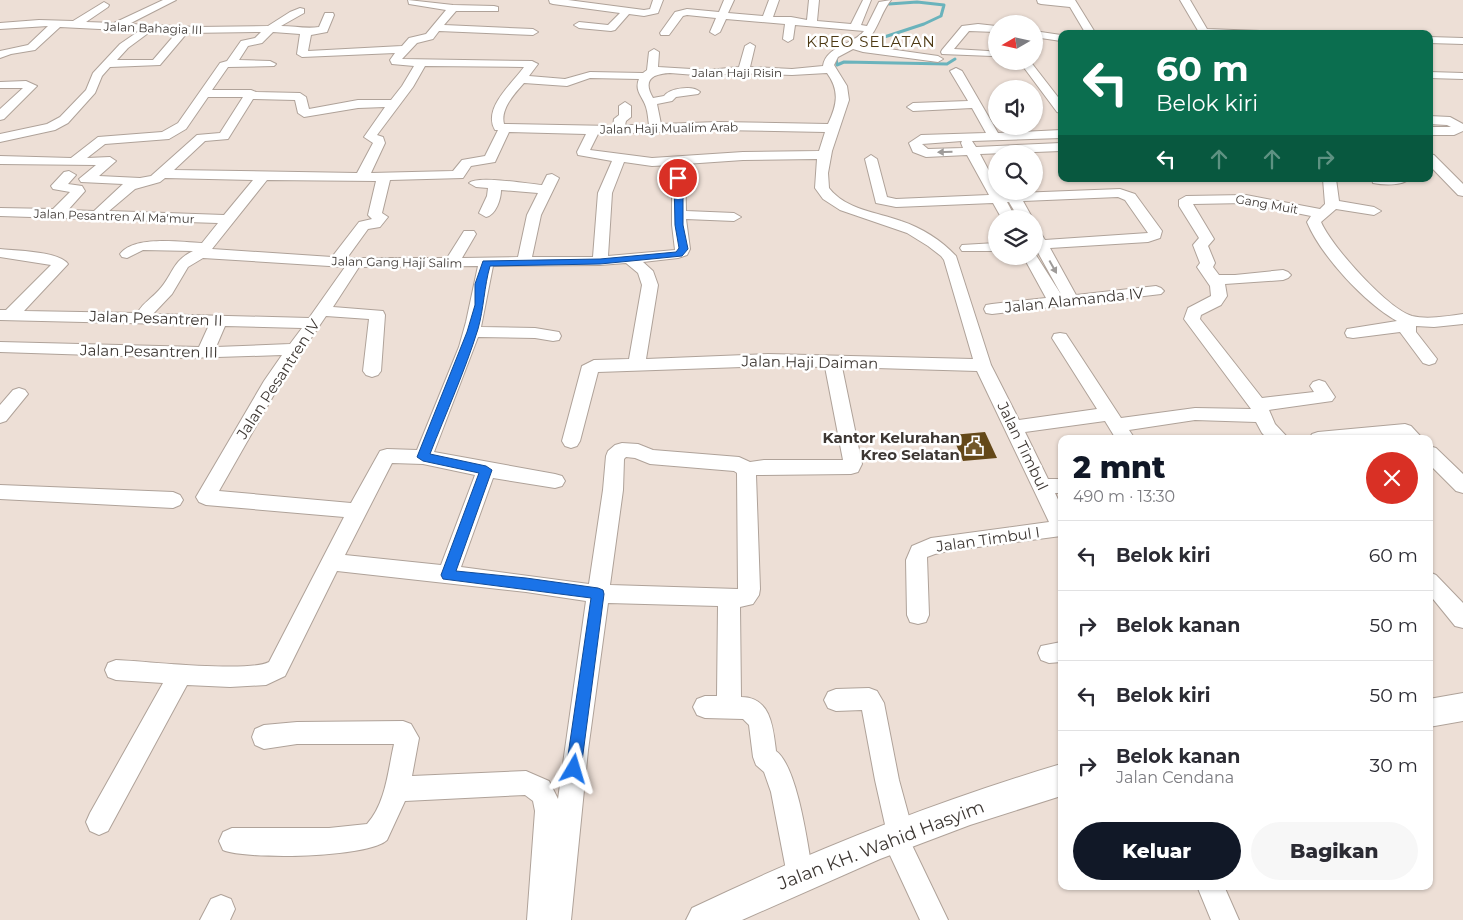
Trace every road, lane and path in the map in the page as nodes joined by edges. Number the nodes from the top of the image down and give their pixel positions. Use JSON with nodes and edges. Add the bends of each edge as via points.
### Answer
{"nodes":[{"id":1,"x":171,"y":0,"type":"edge"},
{"id":2,"x":658,"y":0,"type":"edge"},
{"id":3,"x":729,"y":0,"type":"edge"},
{"id":4,"x":774,"y":0,"type":"edge"},
{"id":5,"x":814,"y":0,"type":"edge"},
{"id":6,"x":865,"y":0,"type":"edge"},
{"id":7,"x":1185,"y":0,"type":"edge"},
{"id":8,"x":410,"y":1,"type":"edge"},
{"id":9,"x":1041,"y":1,"type":"edge"},
{"id":10,"x":884,"y":2,"type":"edge"},
{"id":11,"x":1072,"y":2,"type":"edge"},
{"id":12,"x":551,"y":3,"type":"edge"},
{"id":13,"x":104,"y":4,"type":"dead end"},
{"id":14,"x":451,"y":8,"type":"junction"},
{"id":15,"x":494,"y":9,"type":"dead end"},
{"id":16,"x":300,"y":11,"type":"dead end"},
{"id":17,"x":627,"y":11,"type":"junction"},
{"id":18,"x":328,"y":15,"type":"dead end"},
{"id":19,"x":723,"y":15,"type":"junction"},
{"id":20,"x":767,"y":19,"type":"junction"},
{"id":21,"x":792,"y":20,"type":"junction"},
{"id":22,"x":812,"y":22,"type":"junction"},
{"id":23,"x":57,"y":24,"type":"junction"},
{"id":24,"x":76,"y":24,"type":"junction"},
{"id":25,"x":579,"y":25,"type":"dead end"},
{"id":26,"x":840,"y":25,"type":"junction"},
{"id":27,"x":0,"y":26,"type":"edge"},
{"id":28,"x":855,"y":26,"type":"junction"},
{"id":29,"x":114,"y":27,"type":"junction"},
{"id":30,"x":149,"y":28,"type":"junction"},
{"id":31,"x":437,"y":28,"type":"junction"},
{"id":32,"x":988,"y":28,"type":"edge"},
{"id":33,"x":871,"y":29,"type":"junction"},
{"id":34,"x":184,"y":30,"type":"junction"},
{"id":35,"x":267,"y":30,"type":"junction"},
{"id":36,"x":1089,"y":30,"type":"edge"},
{"id":37,"x":1202,"y":30,"type":"edge"},
{"id":38,"x":306,"y":32,"type":"junction"},
{"id":39,"x":533,"y":32,"type":"dead end"},
{"id":40,"x":715,"y":32,"type":"dead end"},
{"id":41,"x":666,"y":33,"type":"dead end"},
{"id":42,"x":1043,"y":35,"type":"edge"},
{"id":43,"x":788,"y":38,"type":"dead end"},
{"id":44,"x":1058,"y":38,"type":"edge"},
{"id":45,"x":383,"y":40,"type":"dead end"},
{"id":46,"x":1433,"y":40,"type":"edge"},
{"id":47,"x":1463,"y":41,"type":"edge"},
{"id":48,"x":851,"y":44,"type":"junction"},
{"id":49,"x":407,"y":45,"type":"junction"},
{"id":50,"x":750,"y":46,"type":"dead end"},
{"id":51,"x":836,"y":46,"type":"dead end"},
{"id":52,"x":654,"y":52,"type":"dead end"},
{"id":53,"x":988,"y":54,"type":"dead end"},
{"id":54,"x":0,"y":55,"type":"edge"},
{"id":55,"x":938,"y":59,"type":"dead end"},
{"id":56,"x":230,"y":63,"type":"junction"},
{"id":57,"x":421,"y":63,"type":"junction"},
{"id":58,"x":107,"y":64,"type":"junction"},
{"id":59,"x":270,"y":64,"type":"dead end"},
{"id":60,"x":830,"y":69,"type":"junction"},
{"id":61,"x":744,"y":70,"type":"junction"},
{"id":62,"x":1031,"y":70,"type":"edge"},
{"id":63,"x":956,"y":71,"type":"dead end"},
{"id":64,"x":649,"y":74,"type":"junction"},
{"id":65,"x":1433,"y":75,"type":"edge"},
{"id":66,"x":1463,"y":76,"type":"edge"},
{"id":67,"x":522,"y":79,"type":"junction"},
{"id":68,"x":0,"y":85,"type":"edge"},
{"id":69,"x":694,"y":92,"type":"dead end"},
{"id":70,"x":204,"y":94,"type":"junction"},
{"id":71,"x":250,"y":95,"type":"junction"},
{"id":72,"x":650,"y":102,"type":"junction"},
{"id":73,"x":394,"y":103,"type":"junction"},
{"id":74,"x":975,"y":104,"type":"junction"},
{"id":75,"x":1058,"y":105,"type":"edge"},
{"id":76,"x":625,"y":106,"type":"dead end"},
{"id":77,"x":913,"y":107,"type":"dead end"},
{"id":78,"x":0,"y":116,"type":"edge"},
{"id":79,"x":1433,"y":120,"type":"edge"},
{"id":80,"x":505,"y":128,"type":"junction"},
{"id":81,"x":619,"y":128,"type":"junction"},
{"id":82,"x":655,"y":128,"type":"junction"},
{"id":83,"x":833,"y":128,"type":"junction"},
{"id":84,"x":594,"y":130,"type":"junction"},
{"id":85,"x":1433,"y":131,"type":"edge"},
{"id":86,"x":1058,"y":134,"type":"edge"},
{"id":87,"x":994,"y":136,"type":"junction"},
{"id":88,"x":980,"y":137,"type":"junction"},
{"id":89,"x":0,"y":138,"type":"edge"},
{"id":90,"x":964,"y":138,"type":"junction"},
{"id":91,"x":1433,"y":146,"type":"edge"},
{"id":92,"x":1058,"y":147,"type":"edge"},
{"id":93,"x":987,"y":151,"type":"junction"},
{"id":94,"x":972,"y":152,"type":"junction"},
{"id":95,"x":824,"y":156,"type":"junction"},
{"id":96,"x":620,"y":158,"type":"junction"},
{"id":97,"x":871,"y":159,"type":"dead end"},
{"id":98,"x":0,"y":160,"type":"edge"},
{"id":99,"x":678,"y":161,"type":"junction"},
{"id":100,"x":1433,"y":162,"type":"edge"},
{"id":101,"x":71,"y":168,"type":"junction"},
{"id":102,"x":162,"y":174,"type":"junction"},
{"id":103,"x":259,"y":176,"type":"junction"},
{"id":104,"x":1447,"y":176,"type":"junction"},
{"id":105,"x":1463,"y":176,"type":"edge"},
{"id":106,"x":384,"y":177,"type":"junction"},
{"id":107,"x":1433,"y":177,"type":"edge"},
{"id":108,"x":362,"y":178,"type":"junction"},
{"id":109,"x":988,"y":180,"type":"edge"},
{"id":110,"x":142,"y":181,"type":"junction"},
{"id":111,"x":1330,"y":182,"type":"edge"},
{"id":112,"x":476,"y":183,"type":"dead end"},
{"id":113,"x":495,"y":186,"type":"junction"},
{"id":114,"x":1463,"y":192,"type":"edge"},
{"id":115,"x":1043,"y":194,"type":"edge"},
{"id":116,"x":988,"y":198,"type":"edge"},
{"id":117,"x":1327,"y":209,"type":"junction"},
{"id":118,"x":1374,"y":211,"type":"dead end"},
{"id":119,"x":0,"y":212,"type":"edge"},
{"id":120,"x":486,"y":213,"type":"dead end"},
{"id":121,"x":56,"y":214,"type":"junction"},
{"id":122,"x":679,"y":215,"type":"junction"},
{"id":123,"x":97,"y":216,"type":"junction"},
{"id":124,"x":734,"y":217,"type":"dead end"},
{"id":125,"x":228,"y":220,"type":"junction"},
{"id":126,"x":469,"y":234,"type":"dead end"},
{"id":127,"x":1043,"y":244,"type":"edge"},
{"id":128,"x":988,"y":247,"type":"edge"},
{"id":129,"x":967,"y":248,"type":"dead end"},
{"id":130,"x":203,"y":250,"type":"junction"},
{"id":131,"x":0,"y":254,"type":"edge"},
{"id":132,"x":127,"y":254,"type":"dead end"},
{"id":133,"x":629,"y":258,"type":"junction"},
{"id":134,"x":337,"y":261,"type":"junction"},
{"id":135,"x":600,"y":261,"type":"junction"},
{"id":136,"x":524,"y":262,"type":"junction"},
{"id":137,"x":1043,"y":262,"type":"edge"},
{"id":138,"x":355,"y":263,"type":"junction"},
{"id":139,"x":451,"y":263,"type":"junction"},
{"id":140,"x":486,"y":263,"type":"junction"},
{"id":141,"x":1283,"y":275,"type":"dead end"},
{"id":142,"x":1214,"y":279,"type":"junction"},
{"id":143,"x":1156,"y":291,"type":"dead end"},
{"id":144,"x":1064,"y":302,"type":"junction"},
{"id":145,"x":992,"y":309,"type":"dead end"},
{"id":146,"x":5,"y":315,"type":"edge"},
{"id":147,"x":143,"y":317,"type":"junction"},
{"id":148,"x":318,"y":317,"type":"junction"},
{"id":149,"x":1463,"y":319,"type":"edge"},
{"id":150,"x":220,"y":320,"type":"junction"},
{"id":151,"x":1407,"y":320,"type":"junction"},
{"id":152,"x":472,"y":332,"type":"junction"},
{"id":153,"x":1353,"y":333,"type":"dead end"},
{"id":154,"x":553,"y":336,"type":"dead end"},
{"id":155,"x":1060,"y":338,"type":"dead end"},
{"id":156,"x":0,"y":347,"type":"edge"},
{"id":157,"x":297,"y":349,"type":"junction"},
{"id":158,"x":205,"y":352,"type":"junction"},
{"id":159,"x":1429,"y":359,"type":"dead end"},
{"id":160,"x":833,"y":363,"type":"junction"},
{"id":161,"x":637,"y":364,"type":"junction"},
{"id":162,"x":984,"y":365,"type":"junction"},
{"id":163,"x":372,"y":372,"type":"dead end"},
{"id":164,"x":1318,"y":386,"type":"dead end"},
{"id":165,"x":19,"y":394,"type":"dead end"},
{"id":166,"x":1260,"y":410,"type":"junction"},
{"id":167,"x":0,"y":417,"type":"edge"},
{"id":168,"x":1117,"y":426,"type":"edge"},
{"id":169,"x":1015,"y":427,"type":"junction"},
{"id":170,"x":1276,"y":435,"type":"edge"},
{"id":171,"x":571,"y":442,"type":"dead end"},
{"id":172,"x":423,"y":457,"type":"junction"},
{"id":173,"x":1433,"y":457,"type":"edge"},
{"id":174,"x":486,"y":470,"type":"junction"},
{"id":175,"x":746,"y":470,"type":"junction"},
{"id":176,"x":555,"y":481,"type":"dead end"},
{"id":177,"x":1042,"y":486,"type":"junction"},
{"id":178,"x":1058,"y":486,"type":"edge"},
{"id":179,"x":1463,"y":486,"type":"edge"},
{"id":180,"x":0,"y":492,"type":"edge"},
{"id":181,"x":174,"y":500,"type":"dead end"},
{"id":182,"x":357,"y":511,"type":"junction"},
{"id":183,"x":1058,"y":521,"type":"edge"},
{"id":184,"x":1058,"y":527,"type":"edge"},
{"id":185,"x":332,"y":562,"type":"junction"},
{"id":186,"x":448,"y":575,"type":"junction"},
{"id":187,"x":1433,"y":585,"type":"edge"},
{"id":188,"x":598,"y":594,"type":"junction"},
{"id":189,"x":729,"y":598,"type":"junction"},
{"id":190,"x":918,"y":615,"type":"dead end"},
{"id":191,"x":1463,"y":619,"type":"edge"},
{"id":192,"x":116,"y":670,"type":"dead end"},
{"id":193,"x":181,"y":674,"type":"junction"},
{"id":194,"x":836,"y":700,"type":"dead end"},
{"id":195,"x":1463,"y":707,"type":"edge"},
{"id":196,"x":1433,"y":712,"type":"edge"},
{"id":197,"x":264,"y":737,"type":"dead end"},
{"id":198,"x":1058,"y":781,"type":"edge"},
{"id":199,"x":397,"y":790,"type":"junction"},
{"id":200,"x":99,"y":822,"type":"dead end"},
{"id":201,"x":898,"y":836,"type":"junction"},
{"id":202,"x":232,"y":841,"type":"dead end"},
{"id":203,"x":800,"y":876,"type":"junction"},
{"id":204,"x":1212,"y":890,"type":"edge"},
{"id":205,"x":541,"y":920,"type":"edge"},
{"id":206,"x":557,"y":920,"type":"edge"},
{"id":207,"x":704,"y":920,"type":"edge"},
{"id":208,"x":934,"y":920,"type":"edge"},
{"id":209,"x":1225,"y":920,"type":"edge"}],
"edges":[{"from":1,"to":29,"type":"street"},
{"from":2,"to":17,"type":"street","via":[[652,12]]},
{"from":3,"to":19,"type":"street"},
{"from":4,"to":20,"type":"street"},
{"from":5,"to":22,"type":"street"},
{"from":6,"to":10,"type":"street"},
{"from":6,"to":28,"type":"street"},
{"from":7,"to":37,"type":"street"},
{"from":8,"to":14,"type":"street"},
{"from":9,"to":11,"type":"street"},
{"from":10,"to":33,"type":"street"},
{"from":11,"to":36,"type":"street"},
{"from":12,"to":17,"type":"street","via":[[588,4]]},
{"from":13,"to":24,"type":"street"},
{"from":14,"to":15,"type":"street"},
{"from":14,"to":31,"type":"street"},
{"from":16,"to":35,"type":"street"},
{"from":17,"to":25,"type":"street","via":[[611,28]]},
{"from":18,"to":38,"type":"street","via":[[323,30]]},
{"from":19,"to":20,"type":"street"},
{"from":19,"to":40,"type":"street"},
{"from":19,"to":41,"type":"street","via":[[682,13]]},
{"from":20,"to":21,"type":"street"},
{"from":21,"to":22,"type":"street"},
{"from":21,"to":43,"type":"street"},
{"from":22,"to":26,"type":"street"},
{"from":23,"to":24,"type":"street","name":"Jalan Bahagia III"},
{"from":23,"to":27,"type":"street","name":"Jalan Bahagia III"},
{"from":23,"to":54,"type":"street","via":[[31,48],[9,50]]},
{"from":24,"to":29,"type":"street","name":"Jalan Bahagia III"},
{"from":26,"to":28,"type":"street"},
{"from":26,"to":51,"type":"street"},
{"from":28,"to":33,"type":"street"},
{"from":29,"to":30,"type":"street","name":"Jalan Bahagia III"},
{"from":30,"to":34,"type":"street","name":"Jalan Bahagia III"},
{"from":30,"to":58,"type":"street","via":[[124,46]]},
{"from":31,"to":39,"type":"street"},
{"from":31,"to":49,"type":"street","via":[[428,38],[414,40]]},
{"from":32,"to":53,"type":"street","via":[[966,28],[946,52]]},
{"from":33,"to":48,"type":"street","via":[[863,39]]},
{"from":34,"to":35,"type":"street","name":"Jalan Bahagia III"},
{"from":34,"to":58,"type":"street","via":[[156,63]]},
{"from":35,"to":38,"type":"street","name":"Jalan Bahagia III"},
{"from":35,"to":56,"type":"street","via":[[258,41],[245,43]]},
{"from":38,"to":49,"type":"street","via":[[303,54]]},
{"from":42,"to":44,"type":"street"},
{"from":45,"to":49,"type":"street","via":[[408,39]]},
{"from":46,"to":47,"type":"street"},
{"from":48,"to":55,"type":"street","via":[[863,49]]},
{"from":48,"to":60,"type":"street","via":[[828,62]]},
{"from":49,"to":57,"type":"street","via":[[396,62]]},
{"from":50,"to":61,"type":"street"},
{"from":52,"to":64,"type":"street"},
{"from":56,"to":59,"type":"street"},
{"from":56,"to":70,"type":"street","via":[[224,66]]},
{"from":57,"to":67,"type":"street","via":[[532,64]]},
{"from":57,"to":73,"type":"street"},
{"from":58,"to":89,"type":"street","via":[[97,75],[91,91],[64,120],[51,127]]},
{"from":60,"to":61,"type":"street","name":"Jalan Haji Risin","via":[[806,72]]},
{"from":60,"to":83,"type":"street","name":"Jalan Timbul","via":[[842,86],[842,108]]},
{"from":61,"to":64,"type":"street","name":"Jalan Haji Risin","via":[[708,73],[670,70]]},
{"from":62,"to":75,"type":"street"},
{"from":63,"to":74,"type":"street"},
{"from":64,"to":67,"type":"street","via":[[585,76],[567,83]]},
{"from":64,"to":72,"type":"street","via":[[643,83]]},
{"from":65,"to":66,"type":"street"},
{"from":67,"to":80,"type":"street","via":[[498,109],[497,125]]},
{"from":68,"to":78,"type":"street","via":[[31,86]]},
{"from":69,"to":72,"type":"street","via":[[672,94],[668,99]]},
{"from":70,"to":71,"type":"street","via":[[248,92]]},
{"from":70,"to":101,"type":"street","via":[[182,126],[169,135],[102,140]]},
{"from":71,"to":73,"type":"street","via":[[300,97],[304,113],[358,104]]},
{"from":71,"to":102,"type":"street","via":[[224,136],[201,138]]},
{"from":72,"to":82,"type":"street"},
{"from":73,"to":108,"type":"street","via":[[370,137],[379,142]]},
{"from":74,"to":77,"type":"street"},
{"from":74,"to":87,"type":"street"},
{"from":76,"to":81,"type":"street","via":[[625,117],[620,119]]},
{"from":79,"to":85,"type":"street","via":[[1450,121],[1460,128]]},
{"from":80,"to":84,"type":"street","name":"Jalan Haji Mualim Arab"},
{"from":80,"to":106,"type":"street","via":[[490,159],[464,163],[458,175]]},
{"from":81,"to":82,"type":"street","name":"Jalan Haji Mualim Arab"},
{"from":81,"to":84,"type":"street","name":"Jalan Haji Mualim Arab"},
{"from":82,"to":83,"type":"street","name":"Jalan Haji Mualim Arab"},
{"from":83,"to":95,"type":"street","name":"Jalan Timbul"},
{"from":84,"to":96,"type":"street","via":[[583,152]]},
{"from":86,"to":87,"type":"street"},
{"from":87,"to":88,"type":"street"},
{"from":88,"to":90,"type":"street"},
{"from":88,"to":93,"type":"street"},
{"from":90,"to":94,"type":"street"},
{"from":94,"to":90,"type":"street","one_way":true,"via":[[926,152],[914,144],[921,139]]},
{"from":91,"to":105,"type":"street"},
{"from":92,"to":93,"type":"street"},
{"from":93,"to":94,"type":"street"},
{"from":94,"to":109,"type":"street"},
{"from":95,"to":99,"type":"street","via":[[743,156]]},
{"from":95,"to":162,"type":"street","name":"Jalan Timbul","via":[[822,188],[833,202],[910,229],[946,252],[951,259]]},
{"from":96,"to":99,"type":"street"},
{"from":96,"to":135,"type":"street","via":[[606,193]]},
{"from":97,"to":116,"type":"street","via":[[881,200],[889,203]]},
{"from":98,"to":101,"type":"street"},
{"from":99,"to":122,"type":"street","name":"Jalan Gang Haji Salim"},
{"from":100,"to":104,"type":"street"},
{"from":101,"to":110,"type":"street","via":[[111,161],[86,179]]},
{"from":101,"to":121,"type":"street","via":[[58,186],[78,190]]},
{"from":102,"to":103,"type":"street"},
{"from":102,"to":110,"type":"street","via":[[156,180]]},
{"from":103,"to":108,"type":"street"},
{"from":103,"to":125,"type":"street"},
{"from":104,"to":107,"type":"street"},
{"from":104,"to":114,"type":"street"},
{"from":106,"to":108,"type":"street"},
{"from":106,"to":134,"type":"street","via":[[375,215],[381,217],[376,224],[364,225]]},
{"from":110,"to":123,"type":"street","via":[[121,192]]},
{"from":111,"to":117,"type":"street"},
{"from":112,"to":113,"type":"street"},
{"from":113,"to":120,"type":"street"},
{"from":113,"to":136,"type":"street","via":[[548,184],[534,215]]},
{"from":115,"to":127,"type":"street","via":[[1125,194],[1156,235]]},
{"from":117,"to":118,"type":"street"},
{"from":117,"to":142,"type":"street","name":"Gang Muit","via":[[1246,199],[1186,200],[1186,206],[1207,239],[1200,245],[1208,263],[1205,267]]},
{"from":117,"to":151,"type":"street","via":[[1316,218],[1315,228],[1335,255],[1392,312]]},
{"from":119,"to":121,"type":"street","name":"Jalan Pesantren Al Ma'mur"},
{"from":121,"to":123,"type":"street","name":"Jalan Pesantren Al Ma'mur"},
{"from":122,"to":124,"type":"street"},
{"from":122,"to":133,"type":"street","name":"Jalan Gang Haji Salim","via":[[682,252]]},
{"from":123,"to":125,"type":"street","name":"Jalan Pesantren Al Ma'mur"},
{"from":125,"to":130,"type":"street"},
{"from":126,"to":139,"type":"street"},
{"from":128,"to":129,"type":"street"},
{"from":130,"to":132,"type":"street","via":[[140,246]]},
{"from":130,"to":134,"type":"street","name":"Jalan Gang Haji Salim"},
{"from":130,"to":147,"type":"street","via":[[178,270],[168,289],[153,302]]},
{"from":131,"to":146,"type":"street","via":[[49,259],[61,264]]},
{"from":133,"to":135,"type":"street","name":"Jalan Gang Haji Salim"},
{"from":133,"to":161,"type":"street","via":[[645,270],[650,285]]},
{"from":134,"to":138,"type":"street","name":"Jalan Gang Haji Salim"},
{"from":135,"to":136,"type":"street","name":"Jalan Gang Haji Salim"},
{"from":136,"to":140,"type":"street","name":"Jalan Gang Haji Salim"},
{"from":137,"to":144,"type":"street"},
{"from":138,"to":139,"type":"street","name":"Jalan Gang Haji Salim"},
{"from":138,"to":148,"type":"street","name":"Jalan Pesantren IV"},
{"from":139,"to":140,"type":"street","name":"Jalan Gang Haji Salim"},
{"from":140,"to":152,"type":"street"},
{"from":141,"to":142,"type":"street"},
{"from":142,"to":166,"type":"street","via":[[1219,296],[1194,312],[1192,319]]},
{"from":143,"to":144,"type":"street","name":"Jalan Alamanda IV"},
{"from":144,"to":145,"type":"street","name":"Jalan Alamanda IV"},
{"from":146,"to":147,"type":"street","name":"Jalan Pesantren II"},
{"from":147,"to":150,"type":"street","name":"Jalan Pesantren II"},
{"from":148,"to":150,"type":"street","name":"Jalan Pesantren II"},
{"from":148,"to":157,"type":"street","name":"Jalan Pesantren IV"},
{"from":148,"to":163,"type":"street","name":"Jalan Pesantren II","via":[[378,315]]},
{"from":149,"to":151,"type":"street"},
{"from":150,"to":158,"type":"street"},
{"from":151,"to":153,"type":"street","via":[[1401,327]]},
{"from":151,"to":159,"type":"street","via":[[1408,332]]},
{"from":152,"to":154,"type":"street"},
{"from":152,"to":172,"type":"street"},
{"from":155,"to":168,"type":"street"},
{"from":156,"to":158,"type":"street","name":"Jalan Pesantren III"},
{"from":157,"to":158,"type":"street","name":"Jalan Pesantren III","via":[[252,353]]},
{"from":157,"to":182,"type":"street","name":"Jalan Pesantren IV","via":[[273,381],[206,496]]},
{"from":160,"to":161,"type":"street","name":"Jalan Haji Daiman","via":[[768,360]]},
{"from":160,"to":162,"type":"street","name":"Jalan Haji Daiman"},
{"from":160,"to":175,"type":"street","via":[[852,464],[847,468],[764,467]]},
{"from":161,"to":171,"type":"street","name":"Jalan Haji Daiman","via":[[597,366],[588,370]]},
{"from":162,"to":169,"type":"street","name":"Jalan Timbul"},
{"from":164,"to":166,"type":"street","via":[[1326,397]]},
{"from":165,"to":167,"type":"street"},
{"from":166,"to":168,"type":"street","via":[[1195,414]]},
{"from":166,"to":170,"type":"street","via":[[1268,428]]},
{"from":168,"to":169,"type":"street"},
{"from":169,"to":177,"type":"street","name":"Jalan Timbul"},
{"from":172,"to":174,"type":"street"},
{"from":172,"to":182,"type":"street","via":[[387,456]]},
{"from":173,"to":179,"type":"street"},
{"from":174,"to":176,"type":"street"},
{"from":174,"to":186,"type":"street"},
{"from":175,"to":188,"type":"street","via":[[739,464],[650,457],[638,451],[622,450],[616,454]]},
{"from":175,"to":189,"type":"street","via":[[749,589],[746,598]]},
{"from":177,"to":178,"type":"street"},
{"from":177,"to":183,"type":"street","name":"Jalan Timbul"},
{"from":180,"to":181,"type":"street"},
{"from":182,"to":185,"type":"street"},
{"from":184,"to":190,"type":"street","name":"Jalan Timbul I","via":[[931,546],[919,552],[916,560]]},
{"from":185,"to":186,"type":"street"},
{"from":185,"to":193,"type":"street","via":[[272,673],[230,677]]},
{"from":186,"to":188,"type":"street"},
{"from":187,"to":191,"type":"street"},
{"from":188,"to":189,"type":"street"},
{"from":188,"to":206,"type":"street"},
{"from":189,"to":203,"type":"street","via":[[717,707],[749,708],[760,721],[765,757],[774,764],[784,792]]},
{"from":192,"to":193,"type":"street"},
{"from":193,"to":200,"type":"street"},
{"from":194,"to":201,"type":"street","via":[[869,699],[872,704]]},
{"from":195,"to":196,"type":"street"},
{"from":197,"to":199,"type":"street","via":[[297,733],[403,732],[407,738]]},
{"from":198,"to":201,"type":"street","name":"Jalan KH. Wahid Hasyim"},
{"from":199,"to":202,"type":"street","via":[[379,830],[372,836],[335,840]]},
{"from":199,"to":205,"type":"street","via":[[526,783],[540,788],[548,811]]},
{"from":201,"to":203,"type":"street","name":"Jalan KH. Wahid Hasyim"},
{"from":201,"to":208,"type":"street"},
{"from":203,"to":207,"type":"street","name":"Jalan KH. Wahid Hasyim"},
{"from":204,"to":209,"type":"street"}]}
